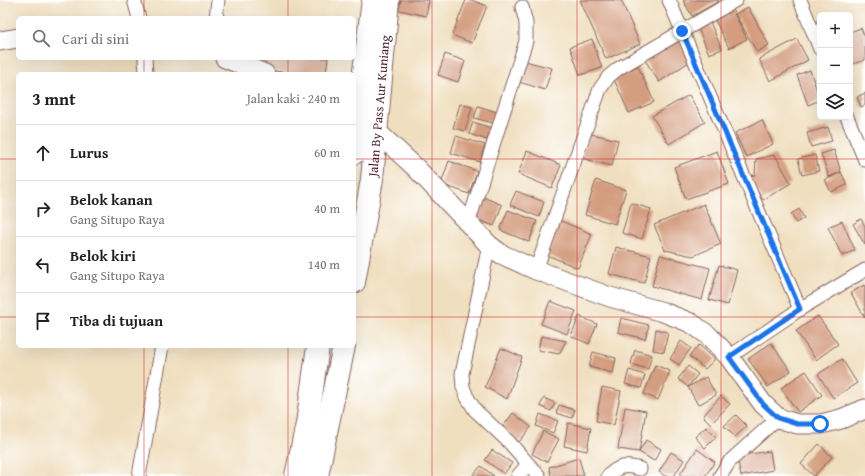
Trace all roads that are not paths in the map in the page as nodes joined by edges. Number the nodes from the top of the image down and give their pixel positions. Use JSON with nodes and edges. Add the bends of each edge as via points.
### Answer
{"nodes":[{"id":1,"x":134,"y":0,"type":"edge"},
{"id":2,"x":218,"y":0,"type":"edge"},
{"id":3,"x":373,"y":0,"type":"edge"},
{"id":4,"x":388,"y":0,"type":"edge"},
{"id":5,"x":669,"y":0,"type":"edge"},
{"id":6,"x":736,"y":0,"type":"edge"},
{"id":7,"x":800,"y":0,"type":"edge"},
{"id":8,"x":522,"y":7,"type":"dead end"},
{"id":9,"x":138,"y":16,"type":"edge"},
{"id":10,"x":216,"y":16,"type":"edge"},
{"id":11,"x":682,"y":31,"type":"junction"},
{"id":12,"x":16,"y":38,"type":"edge"},
{"id":13,"x":0,"y":41,"type":"edge"},
{"id":14,"x":820,"y":48,"type":"edge"},
{"id":15,"x":145,"y":60,"type":"edge"},
{"id":16,"x":230,"y":60,"type":"edge"},
{"id":17,"x":146,"y":72,"type":"edge"},
{"id":18,"x":260,"y":72,"type":"edge"},
{"id":19,"x":848,"y":120,"type":"edge"},
{"id":20,"x":362,"y":121,"type":"edge"},
{"id":21,"x":356,"y":142,"type":"edge"},
{"id":22,"x":865,"y":160,"type":"edge"},
{"id":23,"x":468,"y":224,"type":"junction"},
{"id":24,"x":489,"y":245,"type":"junction"},
{"id":25,"x":536,"y":270,"type":"junction"},
{"id":26,"x":865,"y":270,"type":"edge"},
{"id":27,"x":356,"y":271,"type":"edge"},
{"id":28,"x":800,"y":309,"type":"junction"},
{"id":29,"x":162,"y":348,"type":"edge"},
{"id":30,"x":318,"y":348,"type":"edge"},
{"id":31,"x":343,"y":348,"type":"edge"},
{"id":32,"x":729,"y":357,"type":"junction"},
{"id":33,"x":865,"y":409,"type":"edge"},
{"id":34,"x":778,"y":418,"type":"junction"},
{"id":35,"x":317,"y":426,"type":"junction"},
{"id":36,"x":528,"y":464,"type":"junction"},
{"id":37,"x":640,"y":469,"type":"dead end"},
{"id":38,"x":138,"y":476,"type":"edge"},
{"id":39,"x":296,"y":476,"type":"edge"},
{"id":40,"x":317,"y":476,"type":"edge"},
{"id":41,"x":518,"y":476,"type":"edge"},
{"id":42,"x":539,"y":476,"type":"edge"},
{"id":43,"x":608,"y":476,"type":"edge"},
{"id":44,"x":720,"y":476,"type":"edge"}],
"edges":[{"from":1,"to":9,"type":"street"},
{"from":2,"to":10,"type":"street"},
{"from":3,"to":20,"type":"highway","name":"Jalan By Pass Aur Kuniang"},
{"from":4,"to":20,"type":"highway","name":"Jalan By Pass Aur Kuniang"},
{"from":5,"to":11,"type":"street"},
{"from":6,"to":11,"type":"street"},
{"from":7,"to":14,"type":"street"},
{"from":8,"to":23,"type":"street","via":[[526,23],[526,41]]},
{"from":11,"to":25,"type":"street","via":[[619,68],[609,76],[600,89]]},
{"from":11,"to":28,"type":"street"},
{"from":12,"to":13,"type":"street"},
{"from":15,"to":17,"type":"street"},
{"from":16,"to":18,"type":"street"},
{"from":19,"to":22,"type":"street"},
{"from":20,"to":21,"type":"highway","name":"Jalan By Pass Aur Kuniang"},
{"from":20,"to":23,"type":"street","via":[[416,168]]},
{"from":20,"to":27,"type":"highway","name":"Jalan By Pass Aur Kuniang","via":[[372,179]]},
{"from":23,"to":24,"type":"street"},
{"from":24,"to":25,"type":"street","via":[[501,254]]},
{"from":24,"to":36,"type":"street","via":[[462,374],[463,387],[475,410]]},
{"from":25,"to":32,"type":"street","via":[[610,297],[664,312],[691,324],[708,335]]},
{"from":26,"to":28,"type":"street"},
{"from":28,"to":32,"type":"street"},
{"from":29,"to":38,"type":"street"},
{"from":30,"to":35,"type":"highway"},
{"from":31,"to":35,"type":"highway"},
{"from":32,"to":34,"type":"street","via":[[763,404]]},
{"from":33,"to":34,"type":"street","via":[[820,424],[797,424]]},
{"from":34,"to":44,"type":"street","via":[[730,461]]},
{"from":35,"to":39,"type":"highway"},
{"from":35,"to":40,"type":"highway"},
{"from":36,"to":41,"type":"street"},
{"from":36,"to":42,"type":"street"},
{"from":37,"to":43,"type":"street","via":[[628,466],[617,469]]}]}
